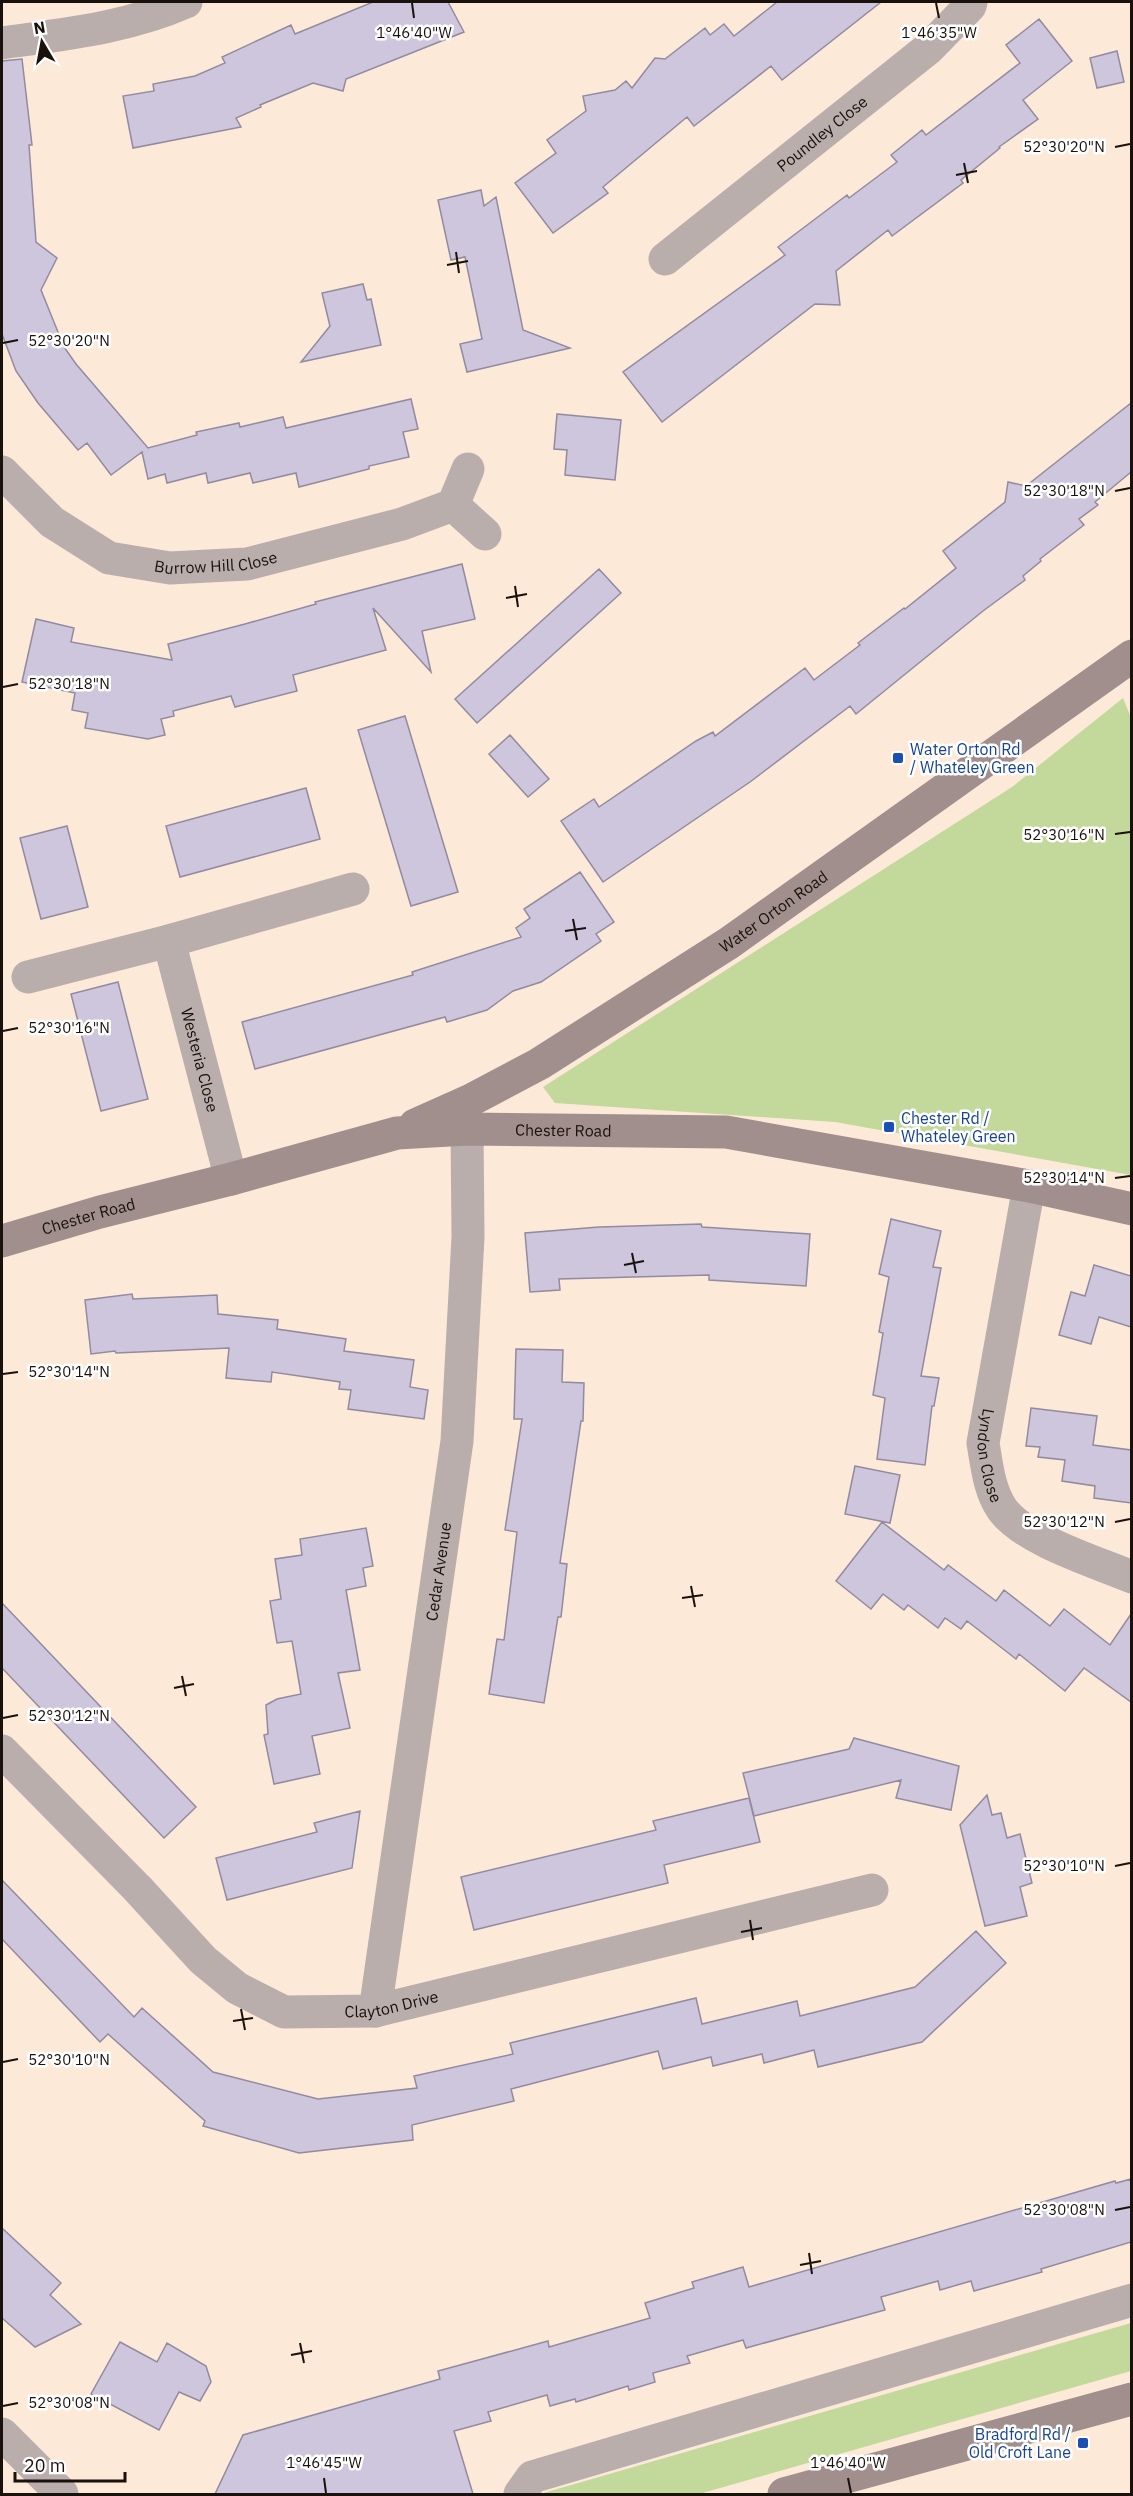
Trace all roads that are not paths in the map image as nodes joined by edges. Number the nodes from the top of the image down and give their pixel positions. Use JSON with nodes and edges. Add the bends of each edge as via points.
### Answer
{"nodes":[{"id":1,"x":186,"y":2,"type":"edge"},
{"id":2,"x":971,"y":2,"type":"edge"},
{"id":3,"x":2,"y":43,"type":"edge"},
{"id":4,"x":665,"y":259,"type":"dead end"},
{"id":5,"x":468,"y":469,"type":"dead end"},
{"id":6,"x":2,"y":472,"type":"edge"},
{"id":7,"x":453,"y":505,"type":"junction"},
{"id":8,"x":485,"y":534,"type":"dead end"},
{"id":9,"x":1131,"y":656,"type":"edge"},
{"id":10,"x":353,"y":889,"type":"dead end"},
{"id":11,"x":169,"y":941,"type":"junction"},
{"id":12,"x":28,"y":977,"type":"dead end"},
{"id":13,"x":467,"y":1129,"type":"junction"},
{"id":14,"x":397,"y":1133,"type":"junction"},
{"id":15,"x":231,"y":1179,"type":"junction"},
{"id":16,"x":1029,"y":1186,"type":"junction"},
{"id":17,"x":1131,"y":1209,"type":"edge"},
{"id":18,"x":2,"y":1241,"type":"edge"},
{"id":19,"x":1131,"y":1577,"type":"edge"},
{"id":20,"x":2,"y":1751,"type":"edge"},
{"id":21,"x":872,"y":1890,"type":"dead end"},
{"id":22,"x":375,"y":2011,"type":"junction"},
{"id":23,"x":1131,"y":2300,"type":"edge"},
{"id":24,"x":1131,"y":2399,"type":"edge"},
{"id":25,"x":2,"y":2434,"type":"edge"},
{"id":26,"x":62,"y":2494,"type":"edge"},
{"id":27,"x":520,"y":2494,"type":"edge"},
{"id":28,"x":784,"y":2494,"type":"edge"}],
"edges":[{"from":1,"to":3,"type":"street","via":[[156,15],[105,28]]},
{"from":2,"to":4,"type":"street","name":"Poundley Close","via":[[929,48]]},
{"from":5,"to":7,"type":"street"},
{"from":6,"to":7,"type":"street","name":"Burrow Hill Close","via":[[52,522],[109,558],[170,568],[247,564],[402,524]]},
{"from":7,"to":8,"type":"street"},
{"from":9,"to":14,"type":"main road","name":"Water Orton Road","via":[[729,943],[539,1064]]},
{"from":10,"to":11,"type":"street"},
{"from":11,"to":12,"type":"street"},
{"from":11,"to":15,"type":"street","name":"Westeria Close"},
{"from":13,"to":14,"type":"main road","name":"Chester Road"},
{"from":13,"to":16,"type":"main road","name":"Chester Road","via":[[726,1132]]},
{"from":13,"to":22,"type":"street","name":"Cedar Avenue","via":[[468,1237],[457,1441]]},
{"from":14,"to":15,"type":"main road","name":"Chester Road"},
{"from":15,"to":18,"type":"main road","name":"Chester Road"},
{"from":16,"to":17,"type":"main road","name":"Chester Road"},
{"from":16,"to":19,"type":"street","name":"Lyndon Close","via":[[983,1443],[990,1485],[1014,1522],[1053,1545]]},
{"from":20,"to":22,"type":"street","name":"Clayton Drive","via":[[203,1960],[237,1988],[284,2012]]},
{"from":21,"to":22,"type":"street","name":"Clayton Drive"},
{"from":23,"to":27,"type":"street","via":[[532,2477]]},
{"from":24,"to":28,"type":"main road"},
{"from":25,"to":26,"type":"street"}]}
